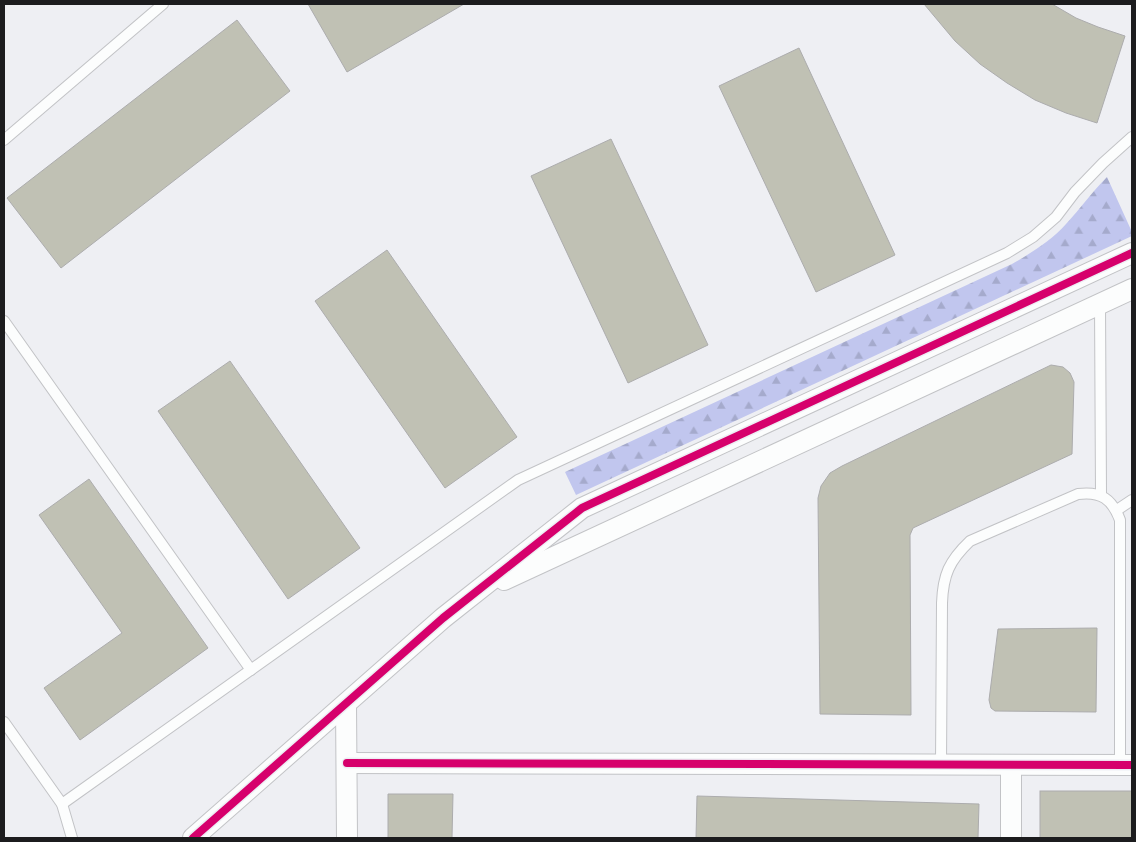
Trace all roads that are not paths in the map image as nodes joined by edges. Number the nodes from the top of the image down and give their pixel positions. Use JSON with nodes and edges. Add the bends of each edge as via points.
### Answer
{"nodes":[{"id":1,"x":163,"y":4,"type":"edge"},
{"id":2,"x":1132,"y":137,"type":"edge"},
{"id":3,"x":4,"y":140,"type":"edge"},
{"id":4,"x":1132,"y":253,"type":"edge"},
{"id":5,"x":1132,"y":289,"type":"edge"},
{"id":6,"x":1100,"y":304,"type":"junction"},
{"id":7,"x":4,"y":321,"type":"edge"},
{"id":8,"x":1101,"y":495,"type":"junction"},
{"id":9,"x":1132,"y":500,"type":"edge"},
{"id":10,"x":1117,"y":510,"type":"junction"},
{"id":11,"x":475,"y":594,"type":"junction"},
{"id":12,"x":251,"y":670,"type":"junction"},
{"id":13,"x":346,"y":704,"type":"junction"},
{"id":14,"x":4,"y":722,"type":"edge"},
{"id":15,"x":347,"y":764,"type":"junction"},
{"id":16,"x":942,"y":765,"type":"junction"},
{"id":17,"x":1010,"y":765,"type":"junction"},
{"id":18,"x":1126,"y":765,"type":"edge"},
{"id":19,"x":62,"y":804,"type":"junction"},
{"id":20,"x":72,"y":838,"type":"edge"},
{"id":21,"x":193,"y":838,"type":"edge"},
{"id":22,"x":347,"y":838,"type":"edge"},
{"id":23,"x":1011,"y":838,"type":"edge"}],
"edges":[{"from":1,"to":3,"type":"lane"},
{"from":2,"to":12,"type":"lane","via":[[1033,237],[518,480]]},
{"from":4,"to":11,"type":"street","via":[[582,508]]},
{"from":5,"to":6,"type":"street"},
{"from":6,"to":8,"type":"lane"},
{"from":6,"to":11,"type":"street"},
{"from":7,"to":12,"type":"lane"},
{"from":8,"to":10,"type":"lane"},
{"from":8,"to":16,"type":"lane","via":[[1078,494],[970,542],[948,568],[942,594]]},
{"from":9,"to":10,"type":"lane"},
{"from":10,"to":18,"type":"lane","via":[[1120,520]]},
{"from":11,"to":13,"type":"street","via":[[424,634]]},
{"from":12,"to":19,"type":"lane"},
{"from":13,"to":15,"type":"street"},
{"from":13,"to":21,"type":"street"},
{"from":14,"to":19,"type":"lane"},
{"from":15,"to":16,"type":"street"},
{"from":15,"to":22,"type":"street"},
{"from":16,"to":17,"type":"street"},
{"from":17,"to":18,"type":"street"},
{"from":17,"to":23,"type":"street"},
{"from":19,"to":20,"type":"lane"}]}
